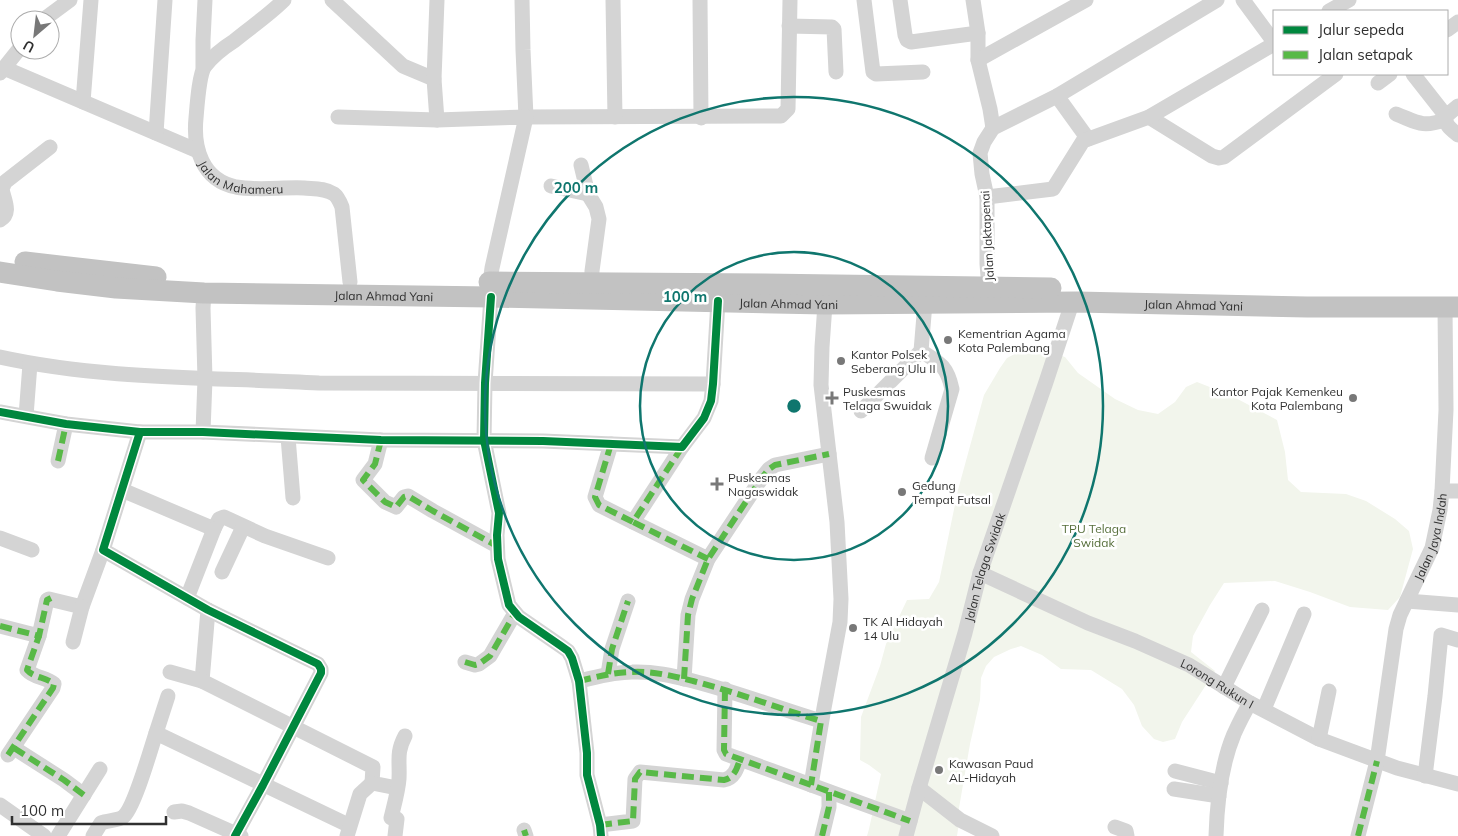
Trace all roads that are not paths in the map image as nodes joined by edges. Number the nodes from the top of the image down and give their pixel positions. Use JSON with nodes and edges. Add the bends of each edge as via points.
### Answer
{"nodes":[{"id":1,"x":70,"y":0,"type":"edge"},
{"id":2,"x":91,"y":0,"type":"edge"},
{"id":3,"x":165,"y":0,"type":"edge"},
{"id":4,"x":205,"y":0,"type":"edge"},
{"id":5,"x":284,"y":0,"type":"edge"},
{"id":6,"x":332,"y":0,"type":"edge"},
{"id":7,"x":437,"y":0,"type":"edge"},
{"id":8,"x":522,"y":0,"type":"edge"},
{"id":9,"x":613,"y":0,"type":"edge"},
{"id":10,"x":700,"y":0,"type":"edge"},
{"id":11,"x":790,"y":0,"type":"edge"},
{"id":12,"x":864,"y":0,"type":"edge"},
{"id":13,"x":900,"y":0,"type":"edge"},
{"id":14,"x":973,"y":0,"type":"edge"},
{"id":15,"x":1086,"y":0,"type":"edge"},
{"id":16,"x":1217,"y":0,"type":"edge"},
{"id":17,"x":1243,"y":0,"type":"edge"},
{"id":18,"x":1349,"y":0,"type":"edge"},
{"id":19,"x":56,"y":10,"type":"edge"},
{"id":20,"x":1332,"y":10,"type":"edge"},
{"id":21,"x":789,"y":26,"type":"junction"},
{"id":22,"x":978,"y":33,"type":"junction"},
{"id":23,"x":1273,"y":42,"type":"edge"},
{"id":24,"x":1273,"y":44,"type":"edge"},
{"id":25,"x":10,"y":60,"type":"edge"},
{"id":26,"x":978,"y":60,"type":"junction"},
{"id":27,"x":203,"y":68,"type":"junction"},
{"id":28,"x":2,"y":70,"type":"edge"},
{"id":29,"x":836,"y":72,"type":"dead end"},
{"id":30,"x":923,"y":72,"type":"dead end"},
{"id":31,"x":1335,"y":75,"type":"edge"},
{"id":32,"x":1414,"y":75,"type":"edge"},
{"id":33,"x":434,"y":79,"type":"junction"},
{"id":34,"x":1058,"y":96,"type":"junction"},
{"id":35,"x":84,"y":102,"type":"junction"},
{"id":36,"x":1458,"y":106,"type":"edge"},
{"id":37,"x":1396,"y":114,"type":"dead end"},
{"id":38,"x":338,"y":117,"type":"dead end"},
{"id":39,"x":526,"y":117,"type":"junction"},
{"id":40,"x":1149,"y":117,"type":"junction"},
{"id":41,"x":615,"y":118,"type":"junction"},
{"id":42,"x":701,"y":118,"type":"junction"},
{"id":43,"x":1445,"y":118,"type":"junction"},
{"id":44,"x":437,"y":120,"type":"junction"},
{"id":45,"x":993,"y":128,"type":"junction"},
{"id":46,"x":156,"y":133,"type":"junction"},
{"id":47,"x":1458,"y":135,"type":"edge"},
{"id":48,"x":1088,"y":139,"type":"junction"},
{"id":49,"x":50,"y":147,"type":"dead end"},
{"id":50,"x":198,"y":151,"type":"junction"},
{"id":51,"x":581,"y":165,"type":"dead end"},
{"id":52,"x":551,"y":186,"type":"dead end"},
{"id":53,"x":588,"y":194,"type":"junction"},
{"id":54,"x":987,"y":198,"type":"junction"},
{"id":55,"x":0,"y":220,"type":"edge"},
{"id":56,"x":0,"y":258,"type":"edge"},
{"id":57,"x":0,"y":272,"type":"edge"},
{"id":58,"x":350,"y":282,"type":"junction"},
{"id":59,"x":592,"y":282,"type":"junction"},
{"id":60,"x":989,"y":288,"type":"junction"},
{"id":61,"x":491,"y":289,"type":"junction"},
{"id":62,"x":204,"y":293,"type":"junction"},
{"id":63,"x":1073,"y":296,"type":"junction"},
{"id":64,"x":718,"y":301,"type":"junction"},
{"id":65,"x":925,"y":303,"type":"junction"},
{"id":66,"x":1454,"y":303,"type":"edge"},
{"id":67,"x":825,"y":304,"type":"junction"},
{"id":68,"x":921,"y":351,"type":"junction"},
{"id":69,"x":0,"y":357,"type":"edge"},
{"id":70,"x":30,"y":364,"type":"junction"},
{"id":71,"x":205,"y":380,"type":"junction"},
{"id":72,"x":485,"y":383,"type":"junction"},
{"id":73,"x":713,"y":384,"type":"junction"},
{"id":74,"x":1452,"y":410,"type":"edge"},
{"id":75,"x":861,"y":411,"type":"dead end"},
{"id":76,"x":0,"y":412,"type":"edge"},
{"id":77,"x":26,"y":416,"type":"junction"},
{"id":78,"x":66,"y":424,"type":"junction"},
{"id":79,"x":140,"y":432,"type":"junction"},
{"id":80,"x":203,"y":432,"type":"junction"},
{"id":81,"x":288,"y":437,"type":"junction"},
{"id":82,"x":381,"y":440,"type":"junction"},
{"id":83,"x":484,"y":440,"type":"junction"},
{"id":84,"x":611,"y":444,"type":"junction"},
{"id":85,"x":682,"y":447,"type":"junction"},
{"id":86,"x":829,"y":454,"type":"junction"},
{"id":87,"x":932,"y":458,"type":"dead end"},
{"id":88,"x":58,"y":461,"type":"dead end"},
{"id":89,"x":122,"y":490,"type":"junction"},
{"id":90,"x":1442,"y":490,"type":"junction"},
{"id":91,"x":1458,"y":491,"type":"edge"},
{"id":92,"x":293,"y":498,"type":"dead end"},
{"id":93,"x":633,"y":522,"type":"junction"},
{"id":94,"x":243,"y":527,"type":"junction"},
{"id":95,"x":214,"y":529,"type":"junction"},
{"id":96,"x":0,"y":538,"type":"edge"},
{"id":97,"x":497,"y":546,"type":"junction"},
{"id":98,"x":32,"y":550,"type":"dead end"},
{"id":99,"x":103,"y":550,"type":"junction"},
{"id":100,"x":328,"y":558,"type":"dead end"},
{"id":101,"x":708,"y":559,"type":"junction"},
{"id":102,"x":222,"y":572,"type":"dead end"},
{"id":103,"x":980,"y":573,"type":"junction"},
{"id":104,"x":187,"y":598,"type":"junction"},
{"id":105,"x":628,"y":601,"type":"dead end"},
{"id":106,"x":1406,"y":601,"type":"junction"},
{"id":107,"x":1458,"y":605,"type":"edge"},
{"id":108,"x":82,"y":607,"type":"junction"},
{"id":109,"x":208,"y":610,"type":"junction"},
{"id":110,"x":1262,"y":610,"type":"dead end"},
{"id":111,"x":515,"y":613,"type":"junction"},
{"id":112,"x":1304,"y":614,"type":"dead end"},
{"id":113,"x":0,"y":626,"type":"edge"},
{"id":114,"x":39,"y":636,"type":"junction"},
{"id":115,"x":1458,"y":640,"type":"edge"},
{"id":116,"x":73,"y":642,"type":"dead end"},
{"id":117,"x":465,"y":662,"type":"dead end"},
{"id":118,"x":170,"y":672,"type":"dead end"},
{"id":119,"x":608,"y":674,"type":"junction"},
{"id":120,"x":684,"y":679,"type":"junction"},
{"id":121,"x":202,"y":681,"type":"junction"},
{"id":122,"x":579,"y":681,"type":"junction"},
{"id":123,"x":1224,"y":687,"type":"junction"},
{"id":124,"x":725,"y":690,"type":"junction"},
{"id":125,"x":1329,"y":691,"type":"dead end"},
{"id":126,"x":168,"y":696,"type":"dead end"},
{"id":127,"x":1250,"y":702,"type":"junction"},
{"id":128,"x":1264,"y":709,"type":"junction"},
{"id":129,"x":822,"y":721,"type":"junction"},
{"id":130,"x":292,"y":727,"type":"junction"},
{"id":131,"x":156,"y":733,"type":"junction"},
{"id":132,"x":405,"y":736,"type":"dead end"},
{"id":133,"x":1319,"y":739,"type":"junction"},
{"id":134,"x":6,"y":755,"type":"edge"},
{"id":135,"x":740,"y":759,"type":"junction"},
{"id":136,"x":1377,"y":761,"type":"junction"},
{"id":137,"x":100,"y":769,"type":"dead end"},
{"id":138,"x":1175,"y":771,"type":"dead end"},
{"id":139,"x":1425,"y":776,"type":"junction"},
{"id":140,"x":372,"y":783,"type":"junction"},
{"id":141,"x":1458,"y":784,"type":"edge"},
{"id":142,"x":263,"y":785,"type":"junction"},
{"id":143,"x":811,"y":785,"type":"junction"},
{"id":144,"x":397,"y":788,"type":"junction"},
{"id":145,"x":919,"y":788,"type":"junction"},
{"id":146,"x":1174,"y":789,"type":"dead end"},
{"id":147,"x":1220,"y":789,"type":"junction"},
{"id":148,"x":828,"y":792,"type":"junction"},
{"id":149,"x":84,"y":795,"type":"junction"},
{"id":150,"x":0,"y":805,"type":"edge"},
{"id":151,"x":174,"y":812,"type":"dead end"},
{"id":152,"x":908,"y":829,"type":"edge"},
{"id":153,"x":345,"y":830,"type":"edge"},
{"id":154,"x":600,"y":830,"type":"edge"},
{"id":155,"x":973,"y":832,"type":"edge"},
{"id":156,"x":237,"y":835,"type":"edge"},
{"id":157,"x":44,"y":836,"type":"edge"},
{"id":158,"x":58,"y":836,"type":"edge"},
{"id":159,"x":93,"y":836,"type":"edge"},
{"id":160,"x":395,"y":836,"type":"edge"},
{"id":161,"x":822,"y":836,"type":"edge"},
{"id":162,"x":992,"y":836,"type":"edge"},
{"id":163,"x":1216,"y":836,"type":"edge"},
{"id":164,"x":1358,"y":836,"type":"edge"}],
"edges":[{"from":1,"to":19,"type":"street"},
{"from":2,"to":35,"type":"street"},
{"from":3,"to":46,"type":"street"},
{"from":4,"to":27,"type":"street","name":"Jalan Mahameru"},
{"from":5,"to":27,"type":"street"},
{"from":6,"to":33,"type":"street","via":[[403,66]]},
{"from":7,"to":33,"type":"street"},
{"from":8,"to":39,"type":"street"},
{"from":9,"to":41,"type":"street"},
{"from":10,"to":42,"type":"street"},
{"from":11,"to":21,"type":"street"},
{"from":12,"to":30,"type":"street","via":[[873,72]]},
{"from":13,"to":22,"type":"street","via":[[907,40]]},
{"from":14,"to":22,"type":"street"},
{"from":15,"to":26,"type":"street"},
{"from":16,"to":34,"type":"street"},
{"from":17,"to":23,"type":"street"},
{"from":18,"to":20,"type":"street"},
{"from":21,"to":29,"type":"street","via":[[834,28]]},
{"from":21,"to":42,"type":"street","via":[[788,109],[785,113],[781,116]]},
{"from":22,"to":26,"type":"street"},
{"from":24,"to":40,"type":"street"},
{"from":25,"to":28,"type":"street"},
{"from":26,"to":45,"type":"street"},
{"from":27,"to":50,"type":"street","name":"Jalan Mahameru","via":[[195,129]]},
{"from":28,"to":35,"type":"street"},
{"from":31,"to":40,"type":"street","via":[[1224,157],[1212,156]]},
{"from":32,"to":43,"type":"street"},
{"from":33,"to":44,"type":"street"},
{"from":34,"to":45,"type":"street"},
{"from":34,"to":48,"type":"street"},
{"from":35,"to":46,"type":"street"},
{"from":36,"to":43,"type":"street"},
{"from":37,"to":43,"type":"street","via":[[1420,124],[1431,124]]},
{"from":38,"to":44,"type":"street"},
{"from":39,"to":41,"type":"street"},
{"from":39,"to":44,"type":"street"},
{"from":39,"to":61,"type":"street","via":[[492,268]]},
{"from":40,"to":48,"type":"street"},
{"from":41,"to":42,"type":"street"},
{"from":43,"to":47,"type":"street","via":[[1447,125]]},
{"from":45,"to":54,"type":"street","name":"Jalan Jaktapenai","via":[[980,153]]},
{"from":46,"to":50,"type":"street"},
{"from":48,"to":54,"type":"street","via":[[1080,144],[1053,189]]},
{"from":49,"to":55,"type":"street","via":[[5,182],[2,189],[7,212]]},
{"from":50,"to":58,"type":"street","name":"Jalan Mahameru","via":[[208,171],[234,187],[323,189],[335,194],[342,207]]},
{"from":51,"to":53,"type":"street"},
{"from":52,"to":53,"type":"street"},
{"from":53,"to":59,"type":"street","via":[[599,219]]},
{"from":54,"to":60,"type":"street","name":"Jalan Jaktapenai"},
{"from":56,"to":58,"type":"highway","name":"Jalan Ahmad Yani","via":[[159,278]]},
{"from":57,"to":62,"type":"highway","name":"Jalan Ahmad Yani","via":[[116,288]]},
{"from":58,"to":61,"type":"highway","name":"Jalan Ahmad Yani"},
{"from":59,"to":60,"type":"highway","name":"Jalan Ahmad Yani"},
{"from":59,"to":61,"type":"highway","name":"Jalan Ahmad Yani"},
{"from":60,"to":63,"type":"highway","name":"Jalan Ahmad Yani"},
{"from":61,"to":62,"type":"highway","name":"Jalan Ahmad Yani"},
{"from":61,"to":64,"type":"highway","name":"Jalan Ahmad Yani"},
{"from":61,"to":72,"type":"street"},
{"from":62,"to":71,"type":"street"},
{"from":63,"to":65,"type":"highway","name":"Jalan Ahmad Yani"},
{"from":63,"to":66,"type":"highway","name":"Jalan Ahmad Yani","via":[[1308,307]]},
{"from":63,"to":103,"type":"street","name":"Jalan Telaga Swidak"},
{"from":64,"to":67,"type":"highway","name":"Jalan Ahmad Yani"},
{"from":64,"to":73,"type":"street"},
{"from":65,"to":67,"type":"highway","name":"Jalan Ahmad Yani"},
{"from":65,"to":68,"type":"street"},
{"from":66,"to":74,"type":"street","name":"Jalan Jaya Indah"},
{"from":67,"to":86,"type":"street","via":[[821,384]]},
{"from":68,"to":75,"type":"street"},
{"from":68,"to":87,"type":"street","via":[[945,369],[952,389]]},
{"from":69,"to":70,"type":"street"},
{"from":70,"to":71,"type":"street"},
{"from":70,"to":77,"type":"street"},
{"from":71,"to":72,"type":"street"},
{"from":71,"to":80,"type":"street"},
{"from":72,"to":73,"type":"street"},
{"from":72,"to":83,"type":"street"},
{"from":73,"to":85,"type":"street","via":[[704,418]]},
{"from":74,"to":90,"type":"street","name":"Jalan Jaya Indah"},
{"from":76,"to":77,"type":"street"},
{"from":77,"to":78,"type":"street"},
{"from":78,"to":79,"type":"street"},
{"from":78,"to":88,"type":"street"},
{"from":79,"to":80,"type":"street"},
{"from":79,"to":89,"type":"street"},
{"from":80,"to":81,"type":"street"},
{"from":81,"to":82,"type":"street"},
{"from":81,"to":92,"type":"street"},
{"from":82,"to":83,"type":"street"},
{"from":82,"to":97,"type":"street","via":[[375,464],[363,480],[385,502],[396,507],[408,496]]},
{"from":83,"to":84,"type":"street"},
{"from":83,"to":97,"type":"street","via":[[499,514]]},
{"from":84,"to":85,"type":"street"},
{"from":84,"to":93,"type":"street","via":[[595,497],[599,505]]},
{"from":85,"to":93,"type":"street"},
{"from":86,"to":101,"type":"street","via":[[769,469]]},
{"from":86,"to":129,"type":"street","via":[[841,599],[840,622]]},
{"from":89,"to":95,"type":"street"},
{"from":89,"to":99,"type":"street"},
{"from":90,"to":91,"type":"street"},
{"from":90,"to":106,"type":"street","name":"Jalan Jaya Indah","via":[[1432,548]]},
{"from":93,"to":101,"type":"street"},
{"from":94,"to":95,"type":"street","via":[[222,517]]},
{"from":94,"to":100,"type":"street"},
{"from":94,"to":102,"type":"street"},
{"from":95,"to":104,"type":"street"},
{"from":96,"to":98,"type":"street"},
{"from":97,"to":111,"type":"street","via":[[509,605]]},
{"from":99,"to":104,"type":"street"},
{"from":99,"to":108,"type":"street"},
{"from":101,"to":120,"type":"street","via":[[690,606]]},
{"from":103,"to":123,"type":"street","name":"Lorong Rukun I","via":[[1189,665]]},
{"from":103,"to":145,"type":"street","name":"Jalan Telaga Swidak"},
{"from":104,"to":109,"type":"street"},
{"from":105,"to":119,"type":"street","via":[[612,649]]},
{"from":106,"to":107,"type":"street"},
{"from":106,"to":136,"type":"street","name":"Jalan Jaya Indah","via":[[1396,629]]},
{"from":108,"to":114,"type":"street","via":[[49,598]]},
{"from":108,"to":116,"type":"street"},
{"from":109,"to":121,"type":"street"},
{"from":109,"to":130,"type":"street","via":[[320,666],[321,673]]},
{"from":110,"to":123,"type":"street"},
{"from":111,"to":117,"type":"street","via":[[487,659],[475,666]]},
{"from":111,"to":122,"type":"street","via":[[568,651]]},
{"from":112,"to":128,"type":"street"},
{"from":113,"to":114,"type":"street"},
{"from":114,"to":134,"type":"street","via":[[27,670],[51,681],[53,688]]},
{"from":115,"to":139,"type":"street","via":[[1441,636]]},
{"from":118,"to":121,"type":"street"},
{"from":119,"to":120,"type":"street","via":[[646,672]]},
{"from":119,"to":122,"type":"street"},
{"from":120,"to":124,"type":"street"},
{"from":121,"to":130,"type":"street"},
{"from":122,"to":154,"type":"street","via":[[587,775]]},
{"from":123,"to":127,"type":"street","name":"Lorong Rukun I"},
{"from":124,"to":129,"type":"street"},
{"from":124,"to":135,"type":"street","via":[[724,750],[729,756]]},
{"from":125,"to":133,"type":"street"},
{"from":126,"to":131,"type":"street"},
{"from":127,"to":128,"type":"street","name":"Lorong Rukun I"},
{"from":127,"to":147,"type":"street","via":[[1234,735]]},
{"from":128,"to":133,"type":"street","name":"Lorong Rukun I"},
{"from":129,"to":143,"type":"street"},
{"from":130,"to":140,"type":"street","via":[[374,767]]},
{"from":130,"to":142,"type":"street"},
{"from":131,"to":142,"type":"street"},
{"from":131,"to":159,"type":"street","via":[[128,811],[122,818],[101,823]]},
{"from":132,"to":144,"type":"street","via":[[398,754]]},
{"from":133,"to":136,"type":"street","name":"Lorong Rukun I"},
{"from":134,"to":149,"type":"street","via":[[64,780]]},
{"from":135,"to":143,"type":"street"},
{"from":135,"to":154,"type":"street","via":[[734,773],[724,780],[640,772],[635,779],[633,821]]},
{"from":136,"to":139,"type":"street","name":"Lorong Rukun I"},
{"from":136,"to":164,"type":"street","name":"Jalan Jaya Indah"},
{"from":137,"to":149,"type":"street"},
{"from":138,"to":147,"type":"street"},
{"from":139,"to":141,"type":"street","name":"Lorong Rukun I"},
{"from":140,"to":144,"type":"street"},
{"from":140,"to":153,"type":"street","via":[[360,794]]},
{"from":142,"to":153,"type":"street"},
{"from":142,"to":156,"type":"street"},
{"from":143,"to":148,"type":"street"},
{"from":144,"to":160,"type":"street","via":[[391,818],[397,819]]},
{"from":145,"to":152,"type":"street","name":"Jalan Telaga Swidak"},
{"from":145,"to":155,"type":"street"},
{"from":146,"to":147,"type":"street"},
{"from":147,"to":163,"type":"street"},
{"from":148,"to":152,"type":"street"},
{"from":148,"to":161,"type":"street","via":[[829,807]]},
{"from":149,"to":158,"type":"street"},
{"from":150,"to":157,"type":"street"},
{"from":151,"to":156,"type":"street","via":[[189,813]]},
{"from":155,"to":162,"type":"street"}]}
